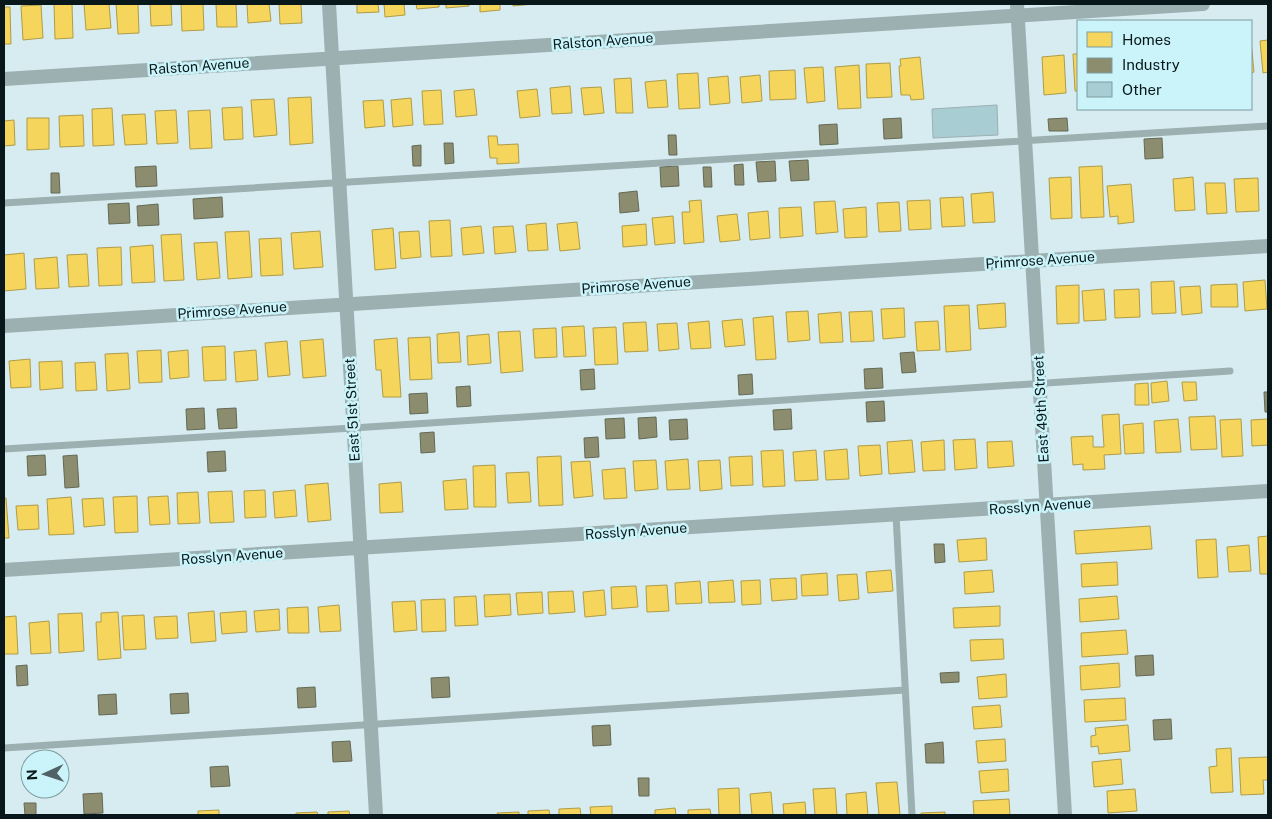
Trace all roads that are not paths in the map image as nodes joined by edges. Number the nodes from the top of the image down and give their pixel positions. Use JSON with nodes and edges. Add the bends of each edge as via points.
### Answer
{"nodes":[{"id":1,"x":329,"y":4,"type":"edge"},
{"id":2,"x":1202,"y":4,"type":"edge"},
{"id":3,"x":1017,"y":10,"type":"edge"},
{"id":4,"x":332,"y":58,"type":"junction"},
{"id":5,"x":4,"y":79,"type":"edge"},
{"id":6,"x":1268,"y":126,"type":"edge"},
{"id":7,"x":1025,"y":141,"type":"junction"},
{"id":8,"x":340,"y":183,"type":"junction"},
{"id":9,"x":4,"y":203,"type":"edge"},
{"id":10,"x":1268,"y":246,"type":"edge"},
{"id":11,"x":1032,"y":261,"type":"junction"},
{"id":12,"x":346,"y":303,"type":"junction"},
{"id":13,"x":4,"y":326,"type":"edge"},
{"id":14,"x":1230,"y":370,"type":"dead end"},
{"id":15,"x":1040,"y":383,"type":"junction"},
{"id":16,"x":354,"y":428,"type":"junction"},
{"id":17,"x":4,"y":449,"type":"edge"},
{"id":18,"x":1268,"y":492,"type":"edge"},
{"id":19,"x":1047,"y":505,"type":"junction"},
{"id":20,"x":896,"y":515,"type":"junction"},
{"id":21,"x":360,"y":548,"type":"junction"},
{"id":22,"x":4,"y":570,"type":"edge"},
{"id":23,"x":905,"y":690,"type":"junction"},
{"id":24,"x":370,"y":724,"type":"junction"},
{"id":25,"x":4,"y":748,"type":"edge"},
{"id":26,"x":376,"y":815,"type":"edge"},
{"id":27,"x":912,"y":815,"type":"edge"},
{"id":28,"x":1065,"y":815,"type":"edge"}],
"edges":[{"from":1,"to":4,"type":"street","name":"East 51st Street"},
{"from":2,"to":3,"type":"street","name":"Ralston Avenue"},
{"from":3,"to":4,"type":"street","name":"Ralston Avenue"},
{"from":3,"to":7,"type":"street","name":"East 49th Street"},
{"from":4,"to":5,"type":"street","name":"Ralston Avenue"},
{"from":4,"to":8,"type":"street","name":"East 51st Street"},
{"from":6,"to":7,"type":"lane"},
{"from":7,"to":8,"type":"lane"},
{"from":7,"to":11,"type":"street","name":"East 49th Street"},
{"from":8,"to":9,"type":"lane"},
{"from":8,"to":12,"type":"street","name":"East 51st Street"},
{"from":10,"to":11,"type":"street","name":"Primrose Avenue"},
{"from":11,"to":12,"type":"street","name":"Primrose Avenue"},
{"from":11,"to":15,"type":"street","name":"East 49th Street"},
{"from":12,"to":13,"type":"street","name":"Primrose Avenue"},
{"from":12,"to":16,"type":"street","name":"East 51st Street"},
{"from":14,"to":15,"type":"lane"},
{"from":15,"to":16,"type":"lane"},
{"from":15,"to":19,"type":"street","name":"East 49th Street"},
{"from":16,"to":17,"type":"lane"},
{"from":16,"to":21,"type":"street","name":"East 51st Street"},
{"from":18,"to":19,"type":"street","name":"Rosslyn Avenue"},
{"from":19,"to":20,"type":"street","name":"Rosslyn Avenue"},
{"from":19,"to":28,"type":"street","name":"East 49th Street"},
{"from":20,"to":21,"type":"street","name":"Rosslyn Avenue"},
{"from":20,"to":23,"type":"lane"},
{"from":21,"to":22,"type":"street","name":"Rosslyn Avenue"},
{"from":21,"to":24,"type":"street","name":"East 51st Street"},
{"from":23,"to":24,"type":"lane"},
{"from":23,"to":27,"type":"lane"},
{"from":24,"to":25,"type":"lane"},
{"from":24,"to":26,"type":"street","name":"East 51st Street"}]}
